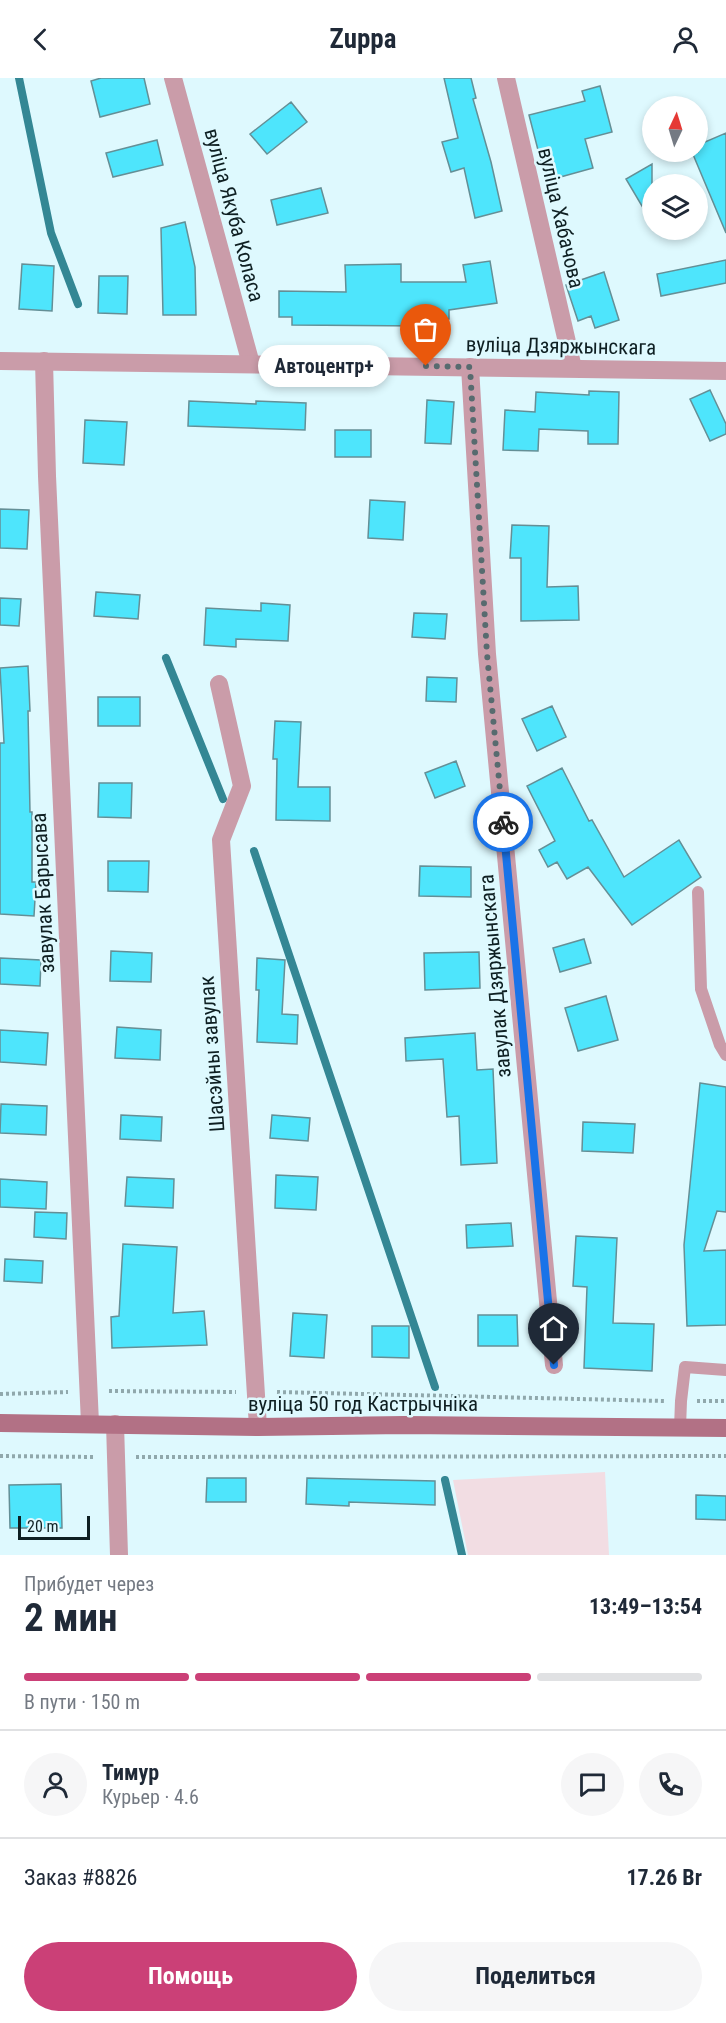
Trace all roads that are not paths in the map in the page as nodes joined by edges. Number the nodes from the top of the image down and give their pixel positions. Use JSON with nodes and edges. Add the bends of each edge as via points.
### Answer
{"nodes":[{"id":1,"x":173,"y":78,"type":"edge"},
{"id":2,"x":506,"y":78,"type":"edge"},
{"id":3,"x":0,"y":361,"type":"edge"},
{"id":4,"x":44,"y":361,"type":"junction"},
{"id":5,"x":251,"y":364,"type":"junction"},
{"id":6,"x":470,"y":367,"type":"junction"},
{"id":7,"x":573,"y":368,"type":"junction"},
{"id":8,"x":726,"y":371,"type":"edge"},
{"id":9,"x":219,"y":684,"type":"dead end"},
{"id":10,"x":698,"y":892,"type":"dead end"},
{"id":11,"x":726,"y":1055,"type":"edge"},
{"id":12,"x":554,"y":1365,"type":"dead end"},
{"id":13,"x":726,"y":1370,"type":"edge"},
{"id":14,"x":0,"y":1423,"type":"edge"},
{"id":15,"x":90,"y":1423,"type":"junction"},
{"id":16,"x":115,"y":1424,"type":"junction"},
{"id":17,"x":258,"y":1427,"type":"junction"},
{"id":18,"x":680,"y":1428,"type":"junction"},
{"id":19,"x":726,"y":1428,"type":"edge"},
{"id":20,"x":119,"y":1555,"type":"edge"}],
"edges":[{"from":1,"to":5,"type":"street","name":"вуліца Якуба Коласа"},
{"from":2,"to":7,"type":"street","name":"вуліца Хабачова"},
{"from":3,"to":4,"type":"street","name":"вуліца Дзяржынскага"},
{"from":4,"to":5,"type":"street","name":"вуліца Дзяржынскага"},
{"from":4,"to":15,"type":"street","name":"завулак Барысава"},
{"from":5,"to":6,"type":"street","name":"вуліца Дзяржынскага"},
{"from":6,"to":7,"type":"street","name":"вуліца Дзяржынскага"},
{"from":6,"to":12,"type":"street","name":"завулак Дзяржынскага","via":[[487,654]]},
{"from":7,"to":8,"type":"street","name":"вуліца Дзяржынскага"},
{"from":9,"to":17,"type":"street","name":"Шасэйны завулак","via":[[242,786],[221,840]]},
{"from":10,"to":11,"type":"lane","via":[[700,989]]},
{"from":13,"to":18,"type":"lane","via":[[685,1367]]},
{"from":14,"to":15,"type":"main road","name":"вуліца 50 год Кастрычніка"},
{"from":15,"to":16,"type":"main road","name":"вуліца 50 год Кастрычніка"},
{"from":16,"to":17,"type":"main road","name":"вуліца 50 год Кастрычніка"},
{"from":16,"to":20,"type":"street"},
{"from":17,"to":18,"type":"main road","name":"вуліца 50 год Кастрычніка"},
{"from":18,"to":19,"type":"main road","name":"вуліца 50 год Кастрычніка"}]}
